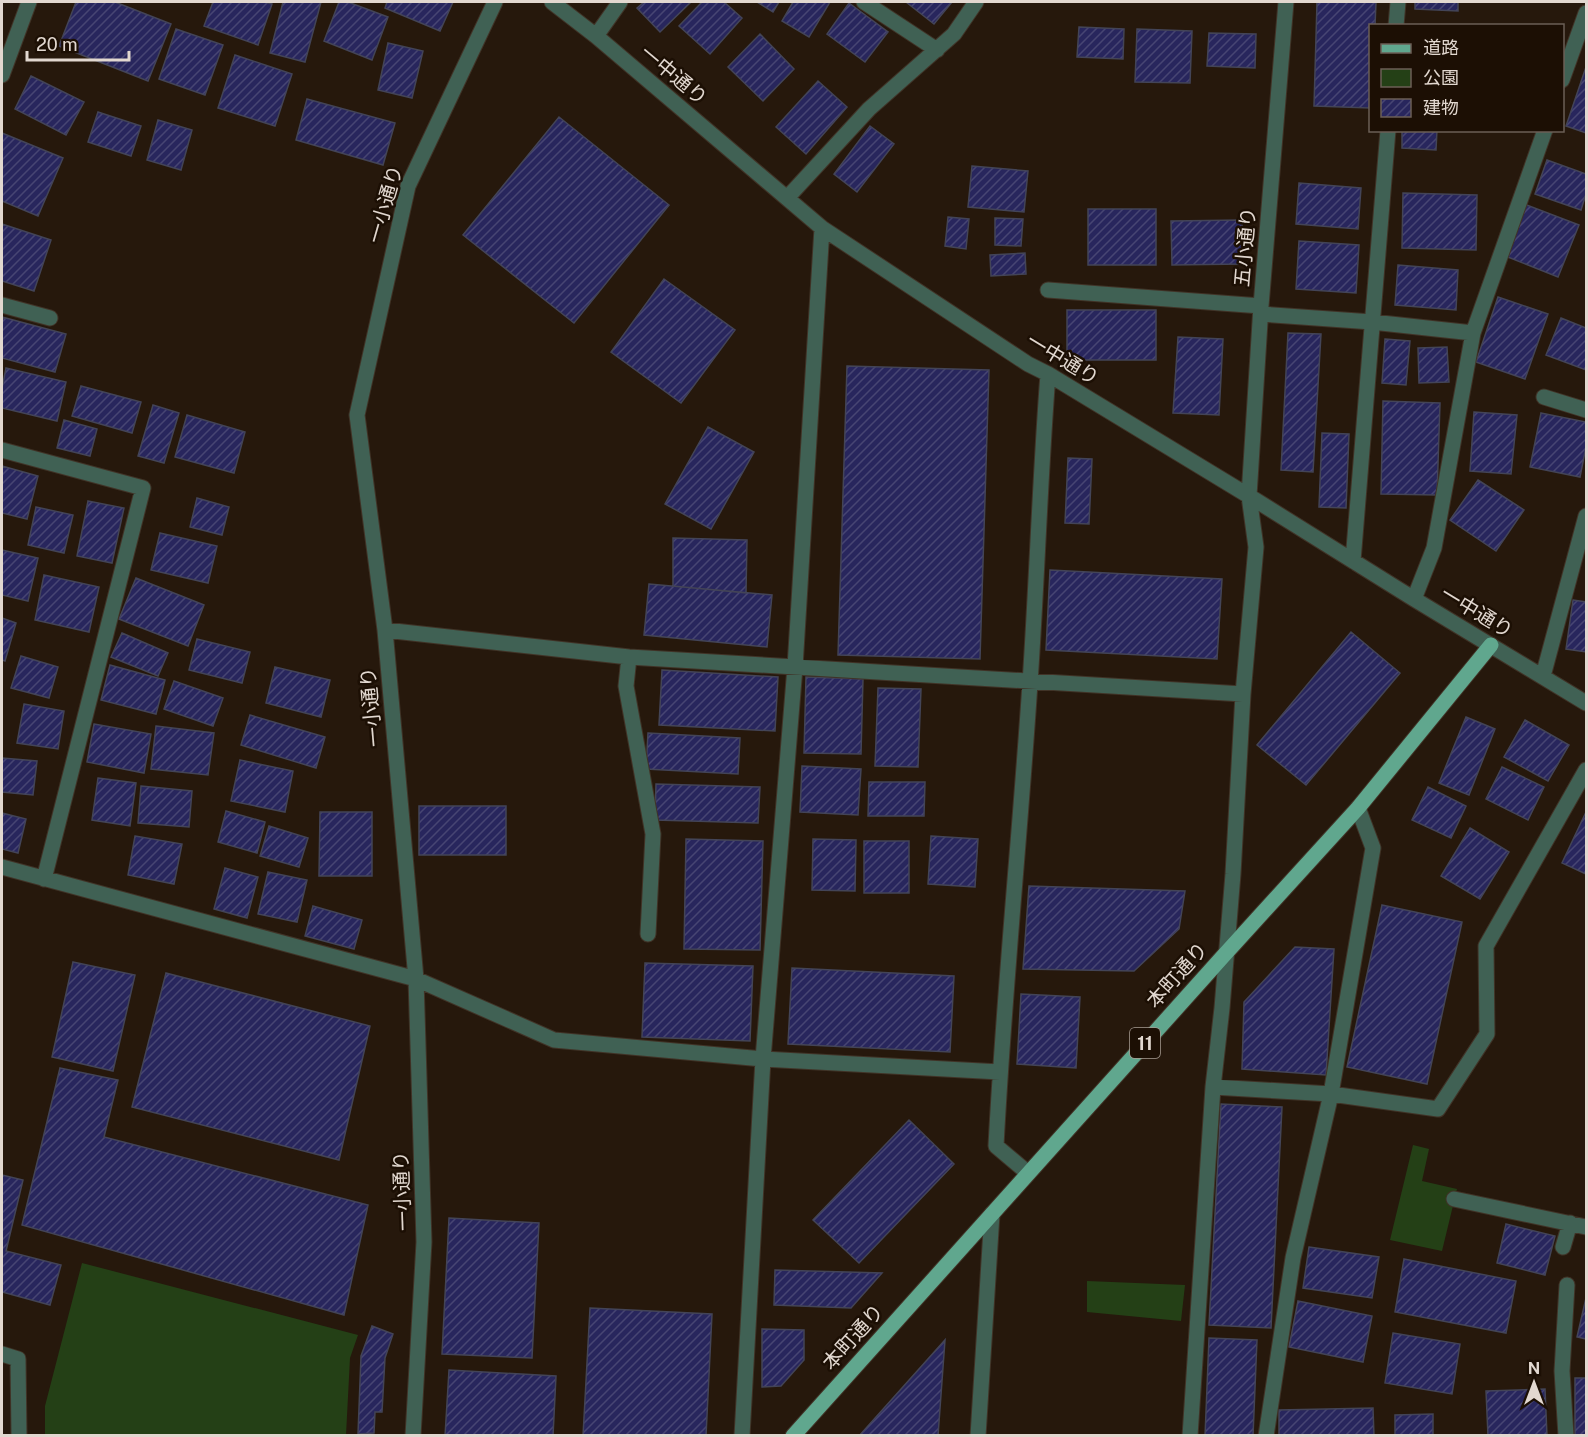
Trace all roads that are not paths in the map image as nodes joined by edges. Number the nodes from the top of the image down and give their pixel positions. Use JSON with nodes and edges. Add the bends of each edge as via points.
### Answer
{"nodes":[{"id":1,"x":29,"y":2,"type":"edge"},
{"id":2,"x":495,"y":2,"type":"edge"},
{"id":3,"x":552,"y":2,"type":"edge"},
{"id":4,"x":620,"y":2,"type":"edge"},
{"id":5,"x":864,"y":2,"type":"edge"},
{"id":6,"x":976,"y":2,"type":"edge"},
{"id":7,"x":1286,"y":2,"type":"edge"},
{"id":8,"x":1398,"y":2,"type":"edge"},
{"id":9,"x":1587,"y":13,"type":"edge"},
{"id":10,"x":1396,"y":24,"type":"edge"},
{"id":11,"x":596,"y":36,"type":"junction"},
{"id":12,"x":937,"y":50,"type":"junction"},
{"id":13,"x":2,"y":75,"type":"edge"},
{"id":14,"x":1564,"y":77,"type":"edge"},
{"id":15,"x":1388,"y":132,"type":"edge"},
{"id":16,"x":1544,"y":132,"type":"edge"},
{"id":17,"x":787,"y":198,"type":"junction"},
{"id":18,"x":822,"y":228,"type":"junction"},
{"id":19,"x":1048,"y":290,"type":"dead end"},
{"id":20,"x":2,"y":305,"type":"edge"},
{"id":21,"x":1261,"y":310,"type":"junction"},
{"id":22,"x":51,"y":318,"type":"dead end"},
{"id":23,"x":1372,"y":322,"type":"junction"},
{"id":24,"x":1473,"y":333,"type":"junction"},
{"id":25,"x":1048,"y":374,"type":"junction"},
{"id":26,"x":1544,"y":398,"type":"dead end"},
{"id":27,"x":1587,"y":410,"type":"edge"},
{"id":28,"x":2,"y":450,"type":"edge"},
{"id":29,"x":1249,"y":495,"type":"junction"},
{"id":30,"x":1587,"y":516,"type":"edge"},
{"id":31,"x":1353,"y":561,"type":"junction"},
{"id":32,"x":1414,"y":599,"type":"junction"},
{"id":33,"x":385,"y":630,"type":"junction"},
{"id":34,"x":1491,"y":645,"type":"junction"},
{"id":35,"x":629,"y":657,"type":"junction"},
{"id":36,"x":795,"y":667,"type":"junction"},
{"id":37,"x":1543,"y":676,"type":"junction"},
{"id":38,"x":1030,"y":681,"type":"junction"},
{"id":39,"x":1243,"y":694,"type":"junction"},
{"id":40,"x":1587,"y":703,"type":"edge"},
{"id":41,"x":1587,"y":771,"type":"edge"},
{"id":42,"x":1358,"y":808,"type":"junction"},
{"id":43,"x":2,"y":867,"type":"edge"},
{"id":44,"x":44,"y":879,"type":"junction"},
{"id":45,"x":648,"y":934,"type":"dead end"},
{"id":46,"x":1226,"y":953,"type":"junction"},
{"id":47,"x":416,"y":979,"type":"junction"},
{"id":48,"x":763,"y":1059,"type":"junction"},
{"id":49,"x":1000,"y":1072,"type":"junction"},
{"id":50,"x":1213,"y":1087,"type":"junction"},
{"id":51,"x":1331,"y":1094,"type":"junction"},
{"id":52,"x":1028,"y":1173,"type":"junction"},
{"id":53,"x":1454,"y":1199,"type":"dead end"},
{"id":54,"x":992,"y":1214,"type":"junction"},
{"id":55,"x":1570,"y":1223,"type":"junction"},
{"id":56,"x":1587,"y":1227,"type":"edge"},
{"id":57,"x":1563,"y":1247,"type":"dead end"},
{"id":58,"x":1567,"y":1285,"type":"dead end"},
{"id":59,"x":2,"y":1354,"type":"edge"},
{"id":60,"x":19,"y":1436,"type":"edge"},
{"id":61,"x":413,"y":1436,"type":"edge"},
{"id":62,"x":742,"y":1436,"type":"edge"},
{"id":63,"x":793,"y":1436,"type":"edge"},
{"id":64,"x":978,"y":1436,"type":"edge"},
{"id":65,"x":1190,"y":1436,"type":"edge"},
{"id":66,"x":1266,"y":1436,"type":"edge"},
{"id":67,"x":1566,"y":1436,"type":"edge"}],
"edges":[{"from":1,"to":13,"type":"street"},
{"from":2,"to":33,"type":"street","name":"一小通り","via":[[408,186],[357,415]]},
{"from":3,"to":11,"type":"street","name":"一中通り"},
{"from":4,"to":11,"type":"street"},
{"from":5,"to":12,"type":"street"},
{"from":6,"to":12,"type":"street","via":[[954,34]]},
{"from":7,"to":21,"type":"street","name":"五小通り"},
{"from":8,"to":10,"type":"street"},
{"from":9,"to":14,"type":"street"},
{"from":11,"to":17,"type":"street","name":"一中通り"},
{"from":12,"to":17,"type":"street","via":[[869,109]]},
{"from":15,"to":23,"type":"street"},
{"from":16,"to":24,"type":"street"},
{"from":17,"to":18,"type":"street","name":"一中通り"},
{"from":18,"to":25,"type":"street","name":"一中通り"},
{"from":18,"to":36,"type":"street"},
{"from":19,"to":21,"type":"street"},
{"from":20,"to":22,"type":"street"},
{"from":21,"to":23,"type":"street"},
{"from":21,"to":29,"type":"street","name":"五小通り"},
{"from":23,"to":24,"type":"street"},
{"from":23,"to":31,"type":"street"},
{"from":24,"to":32,"type":"street","via":[[1434,548]]},
{"from":25,"to":29,"type":"street","name":"一中通り"},
{"from":25,"to":38,"type":"street"},
{"from":26,"to":27,"type":"street"},
{"from":28,"to":44,"type":"street","via":[[143,488]]},
{"from":29,"to":31,"type":"street","name":"一中通り"},
{"from":29,"to":39,"type":"street","name":"五小通り","via":[[1256,547]]},
{"from":30,"to":37,"type":"street"},
{"from":31,"to":32,"type":"street","name":"一中通り"},
{"from":32,"to":34,"type":"street","name":"一中通り"},
{"from":33,"to":35,"type":"street"},
{"from":33,"to":47,"type":"street","name":"一小通り"},
{"from":34,"to":37,"type":"street","name":"一中通り"},
{"from":34,"to":42,"type":"main road","name":"本町通り","number":"11"},
{"from":35,"to":36,"type":"street"},
{"from":35,"to":45,"type":"street","via":[[626,686],[653,834]]},
{"from":36,"to":38,"type":"street"},
{"from":36,"to":48,"type":"street"},
{"from":37,"to":40,"type":"street","name":"一中通り"},
{"from":38,"to":39,"type":"street"},
{"from":38,"to":49,"type":"street"},
{"from":39,"to":46,"type":"street","name":"五小通り"},
{"from":41,"to":51,"type":"street","via":[[1486,946],[1487,1034],[1438,1109]]},
{"from":42,"to":46,"type":"main road","name":"本町通り","number":"11"},
{"from":42,"to":51,"type":"street","via":[[1373,848]]},
{"from":43,"to":44,"type":"street"},
{"from":44,"to":47,"type":"street"},
{"from":46,"to":50,"type":"street","name":"五小通り"},
{"from":46,"to":52,"type":"main road","name":"本町通り","number":"11"},
{"from":47,"to":48,"type":"street","via":[[554,1040]]},
{"from":47,"to":61,"type":"street","name":"一小通り","via":[[424,1242]]},
{"from":48,"to":49,"type":"street"},
{"from":48,"to":62,"type":"street"},
{"from":49,"to":52,"type":"street","via":[[996,1146]]},
{"from":50,"to":51,"type":"street"},
{"from":50,"to":65,"type":"street","name":"五小通り"},
{"from":51,"to":66,"type":"street","via":[[1293,1258]]},
{"from":52,"to":54,"type":"main road","name":"本町通り","number":"11"},
{"from":53,"to":55,"type":"street"},
{"from":54,"to":63,"type":"main road","name":"本町通り","number":"11"},
{"from":54,"to":64,"type":"street"},
{"from":55,"to":56,"type":"street"},
{"from":55,"to":57,"type":"street"},
{"from":58,"to":67,"type":"street","via":[[1562,1371]]},
{"from":59,"to":60,"type":"street","via":[[18,1359]]}]}
